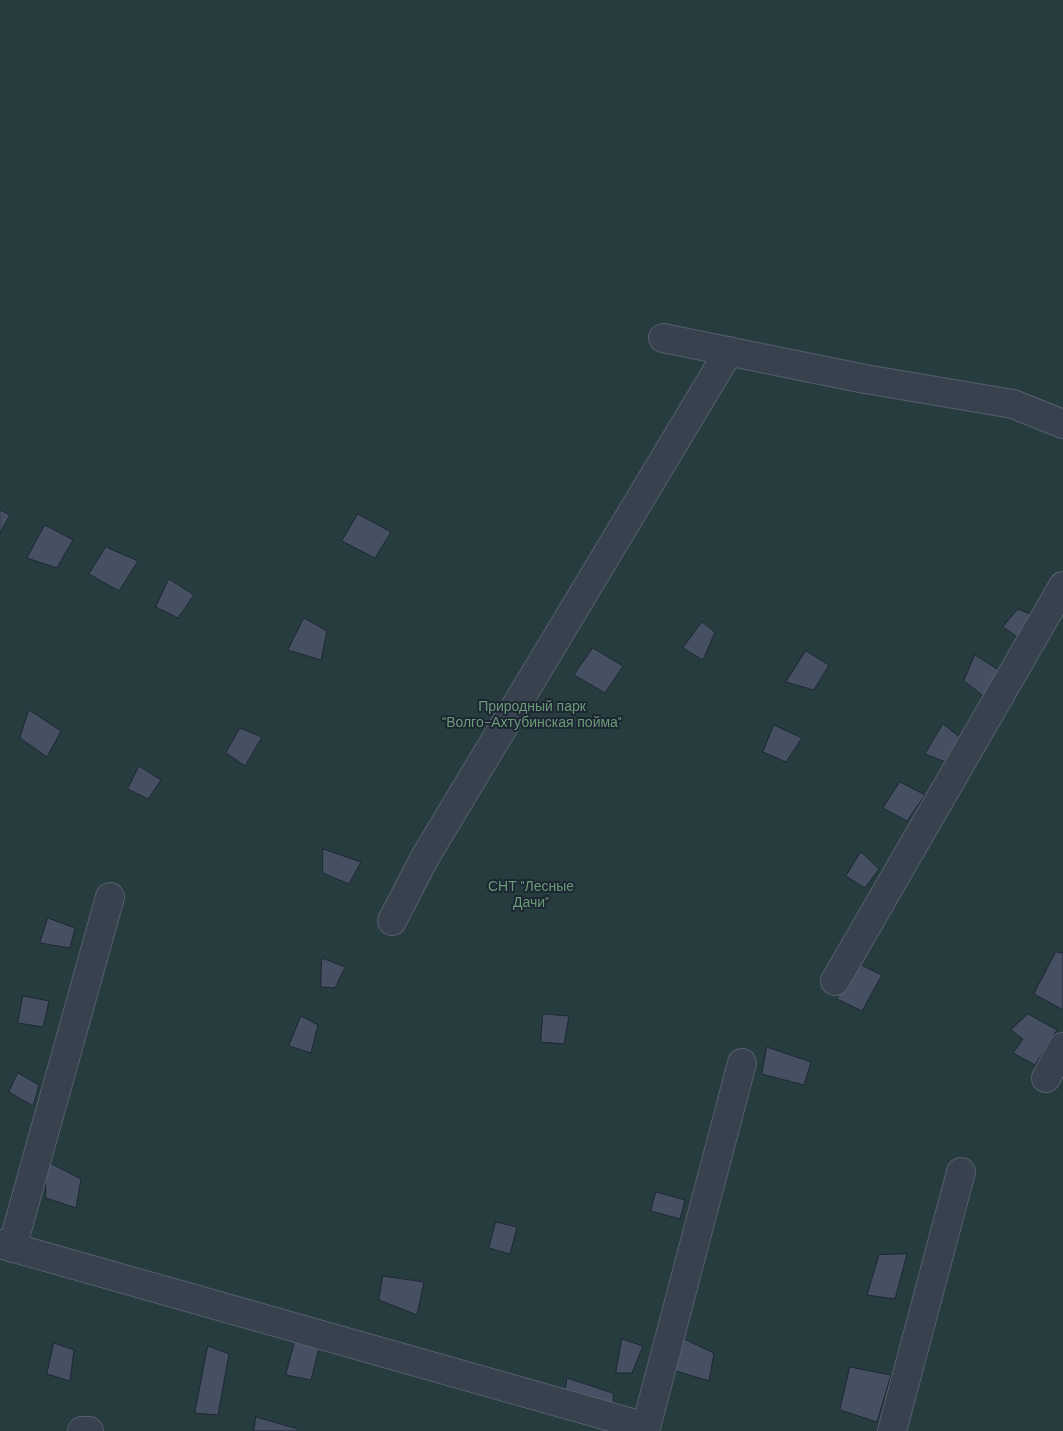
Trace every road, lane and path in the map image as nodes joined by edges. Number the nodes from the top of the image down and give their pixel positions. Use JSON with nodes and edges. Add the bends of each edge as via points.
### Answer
{"nodes":[{"id":1,"x":663,"y":338,"type":"dead end"},
{"id":2,"x":729,"y":351,"type":"junction"},
{"id":3,"x":1063,"y":424,"type":"edge"},
{"id":4,"x":1063,"y":586,"type":"edge"},
{"id":5,"x":110,"y":897,"type":"dead end"},
{"id":6,"x":392,"y":921,"type":"dead end"},
{"id":7,"x":835,"y":981,"type":"dead end"},
{"id":8,"x":1063,"y":1047,"type":"edge"},
{"id":9,"x":742,"y":1063,"type":"dead end"},
{"id":10,"x":1046,"y":1078,"type":"dead end"},
{"id":11,"x":961,"y":1172,"type":"dead end"},
{"id":12,"x":6,"y":1246,"type":"edge"},
{"id":13,"x":646,"y":1429,"type":"edge"},
{"id":14,"x":82,"y":1431,"type":"edge"},
{"id":15,"x":88,"y":1431,"type":"edge"},
{"id":16,"x":892,"y":1431,"type":"edge"}],
"edges":[{"from":1,"to":2,"type":"street"},
{"from":2,"to":3,"type":"street","via":[[864,379],[1012,404]]},
{"from":2,"to":6,"type":"street","via":[[424,859]]},
{"from":4,"to":7,"type":"street"},
{"from":5,"to":12,"type":"street"},
{"from":8,"to":10,"type":"street"},
{"from":9,"to":13,"type":"street"},
{"from":11,"to":16,"type":"street"},
{"from":12,"to":13,"type":"street"},
{"from":14,"to":15,"type":"street"}]}
